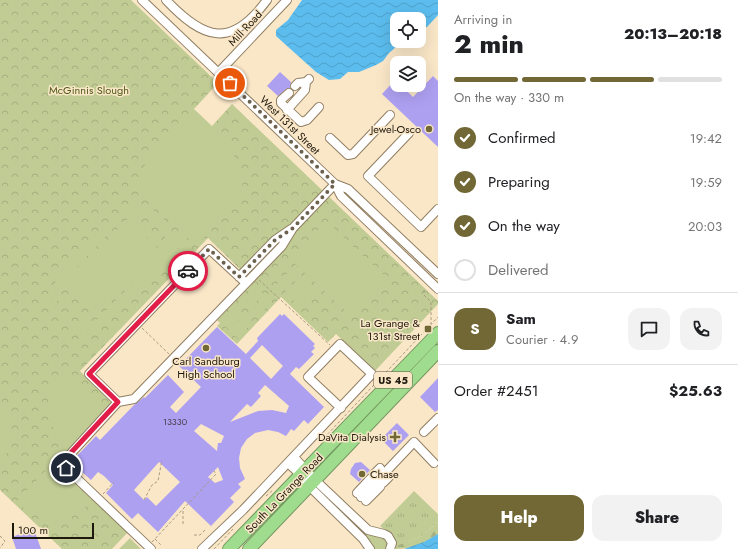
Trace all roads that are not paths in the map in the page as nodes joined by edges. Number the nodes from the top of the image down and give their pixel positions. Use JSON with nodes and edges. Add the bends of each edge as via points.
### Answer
{"nodes":[{"id":1,"x":142,"y":0,"type":"edge"},
{"id":2,"x":166,"y":0,"type":"edge"},
{"id":3,"x":267,"y":0,"type":"edge"},
{"id":4,"x":287,"y":0,"type":"edge"},
{"id":5,"x":219,"y":72,"type":"junction"},
{"id":6,"x":302,"y":85,"type":"dead end"},
{"id":7,"x":291,"y":95,"type":"dead end"},
{"id":8,"x":319,"y":107,"type":"dead end"},
{"id":9,"x":284,"y":108,"type":"junction"},
{"id":10,"x":390,"y":114,"type":"dead end"},
{"id":11,"x":409,"y":133,"type":"dead end"},
{"id":12,"x":330,"y":138,"type":"dead end"},
{"id":13,"x":335,"y":184,"type":"junction"},
{"id":14,"x":438,"y":210,"type":"edge"},
{"id":15,"x":293,"y":228,"type":"junction"},
{"id":16,"x":436,"y":269,"type":"edge"},
{"id":17,"x":239,"y":277,"type":"junction"},
{"id":18,"x":246,"y":283,"type":"junction"},
{"id":19,"x":438,"y":289,"type":"edge"},
{"id":20,"x":434,"y":329,"type":"edge"},
{"id":21,"x":438,"y":351,"type":"edge"},
{"id":22,"x":118,"y":402,"type":"junction"},
{"id":23,"x":341,"y":408,"type":"junction"},
{"id":24,"x":438,"y":418,"type":"edge"},
{"id":25,"x":424,"y":432,"type":"dead end"},
{"id":26,"x":291,"y":460,"type":"junction"},
{"id":27,"x":434,"y":463,"type":"dead end"},
{"id":28,"x":304,"y":472,"type":"junction"},
{"id":29,"x":312,"y":483,"type":"junction"},
{"id":30,"x":361,"y":497,"type":"dead end"},
{"id":31,"x":363,"y":526,"type":"junction"},
{"id":32,"x":357,"y":532,"type":"junction"},
{"id":33,"x":150,"y":546,"type":"edge"},
{"id":34,"x":202,"y":549,"type":"edge"},
{"id":35,"x":230,"y":549,"type":"edge"},
{"id":36,"x":249,"y":549,"type":"edge"},
{"id":37,"x":370,"y":549,"type":"edge"},
{"id":38,"x":390,"y":549,"type":"edge"}],
"edges":[{"from":1,"to":5,"type":"street","name":"West 131st Street"},
{"from":2,"to":3,"type":"street","via":[[196,26],[220,35],[244,26]]},
{"from":4,"to":5,"type":"street","name":"Mill Road"},
{"from":5,"to":13,"type":"street","name":"West 131st Street"},
{"from":6,"to":9,"type":"street","via":[[305,90]]},
{"from":7,"to":9,"type":"street"},
{"from":8,"to":9,"type":"street","via":[[302,122]]},
{"from":10,"to":12,"type":"street","via":[[353,154],[348,155]]},
{"from":11,"to":14,"type":"street","via":[[368,176],[421,227]]},
{"from":13,"to":15,"type":"street"},
{"from":13,"to":16,"type":"street","name":"West 131st Street","via":[[348,190]]},
{"from":13,"to":19,"type":"street","name":"West 131st Street","via":[[341,196]]},
{"from":15,"to":17,"type":"street","via":[[275,240]]},
{"from":15,"to":18,"type":"street","via":[[282,246]]},
{"from":17,"to":18,"type":"street"},
{"from":17,"to":22,"type":"street","via":[[209,249],[89,374]]},
{"from":18,"to":22,"type":"street","via":[[134,399]]},
{"from":20,"to":28,"type":"highway","name":"South La Grange Road","number":"US 45"},
{"from":21,"to":29,"type":"highway","name":"South La Grange Road","number":"US 45"},
{"from":22,"to":33,"type":"street","via":[[68,455],[64,463],[69,471]]},
{"from":23,"to":23,"type":"street","via":[[308,378],[340,344],[372,374]]},
{"from":23,"to":26,"type":"street"},
{"from":24,"to":25,"type":"street"},
{"from":26,"to":28,"type":"street"},
{"from":26,"to":34,"type":"street"},
{"from":27,"to":30,"type":"street","via":[[414,442]]},
{"from":28,"to":29,"type":"street"},
{"from":28,"to":35,"type":"highway","name":"South La Grange Road","number":"US 45"},
{"from":29,"to":31,"type":"street"},
{"from":29,"to":32,"type":"street"},
{"from":29,"to":36,"type":"highway","name":"South La Grange Road","number":"US 45"},
{"from":31,"to":32,"type":"street"},
{"from":31,"to":38,"type":"street","via":[[371,532],[380,532],[388,536],[392,544]]},
{"from":32,"to":37,"type":"street"}]}
